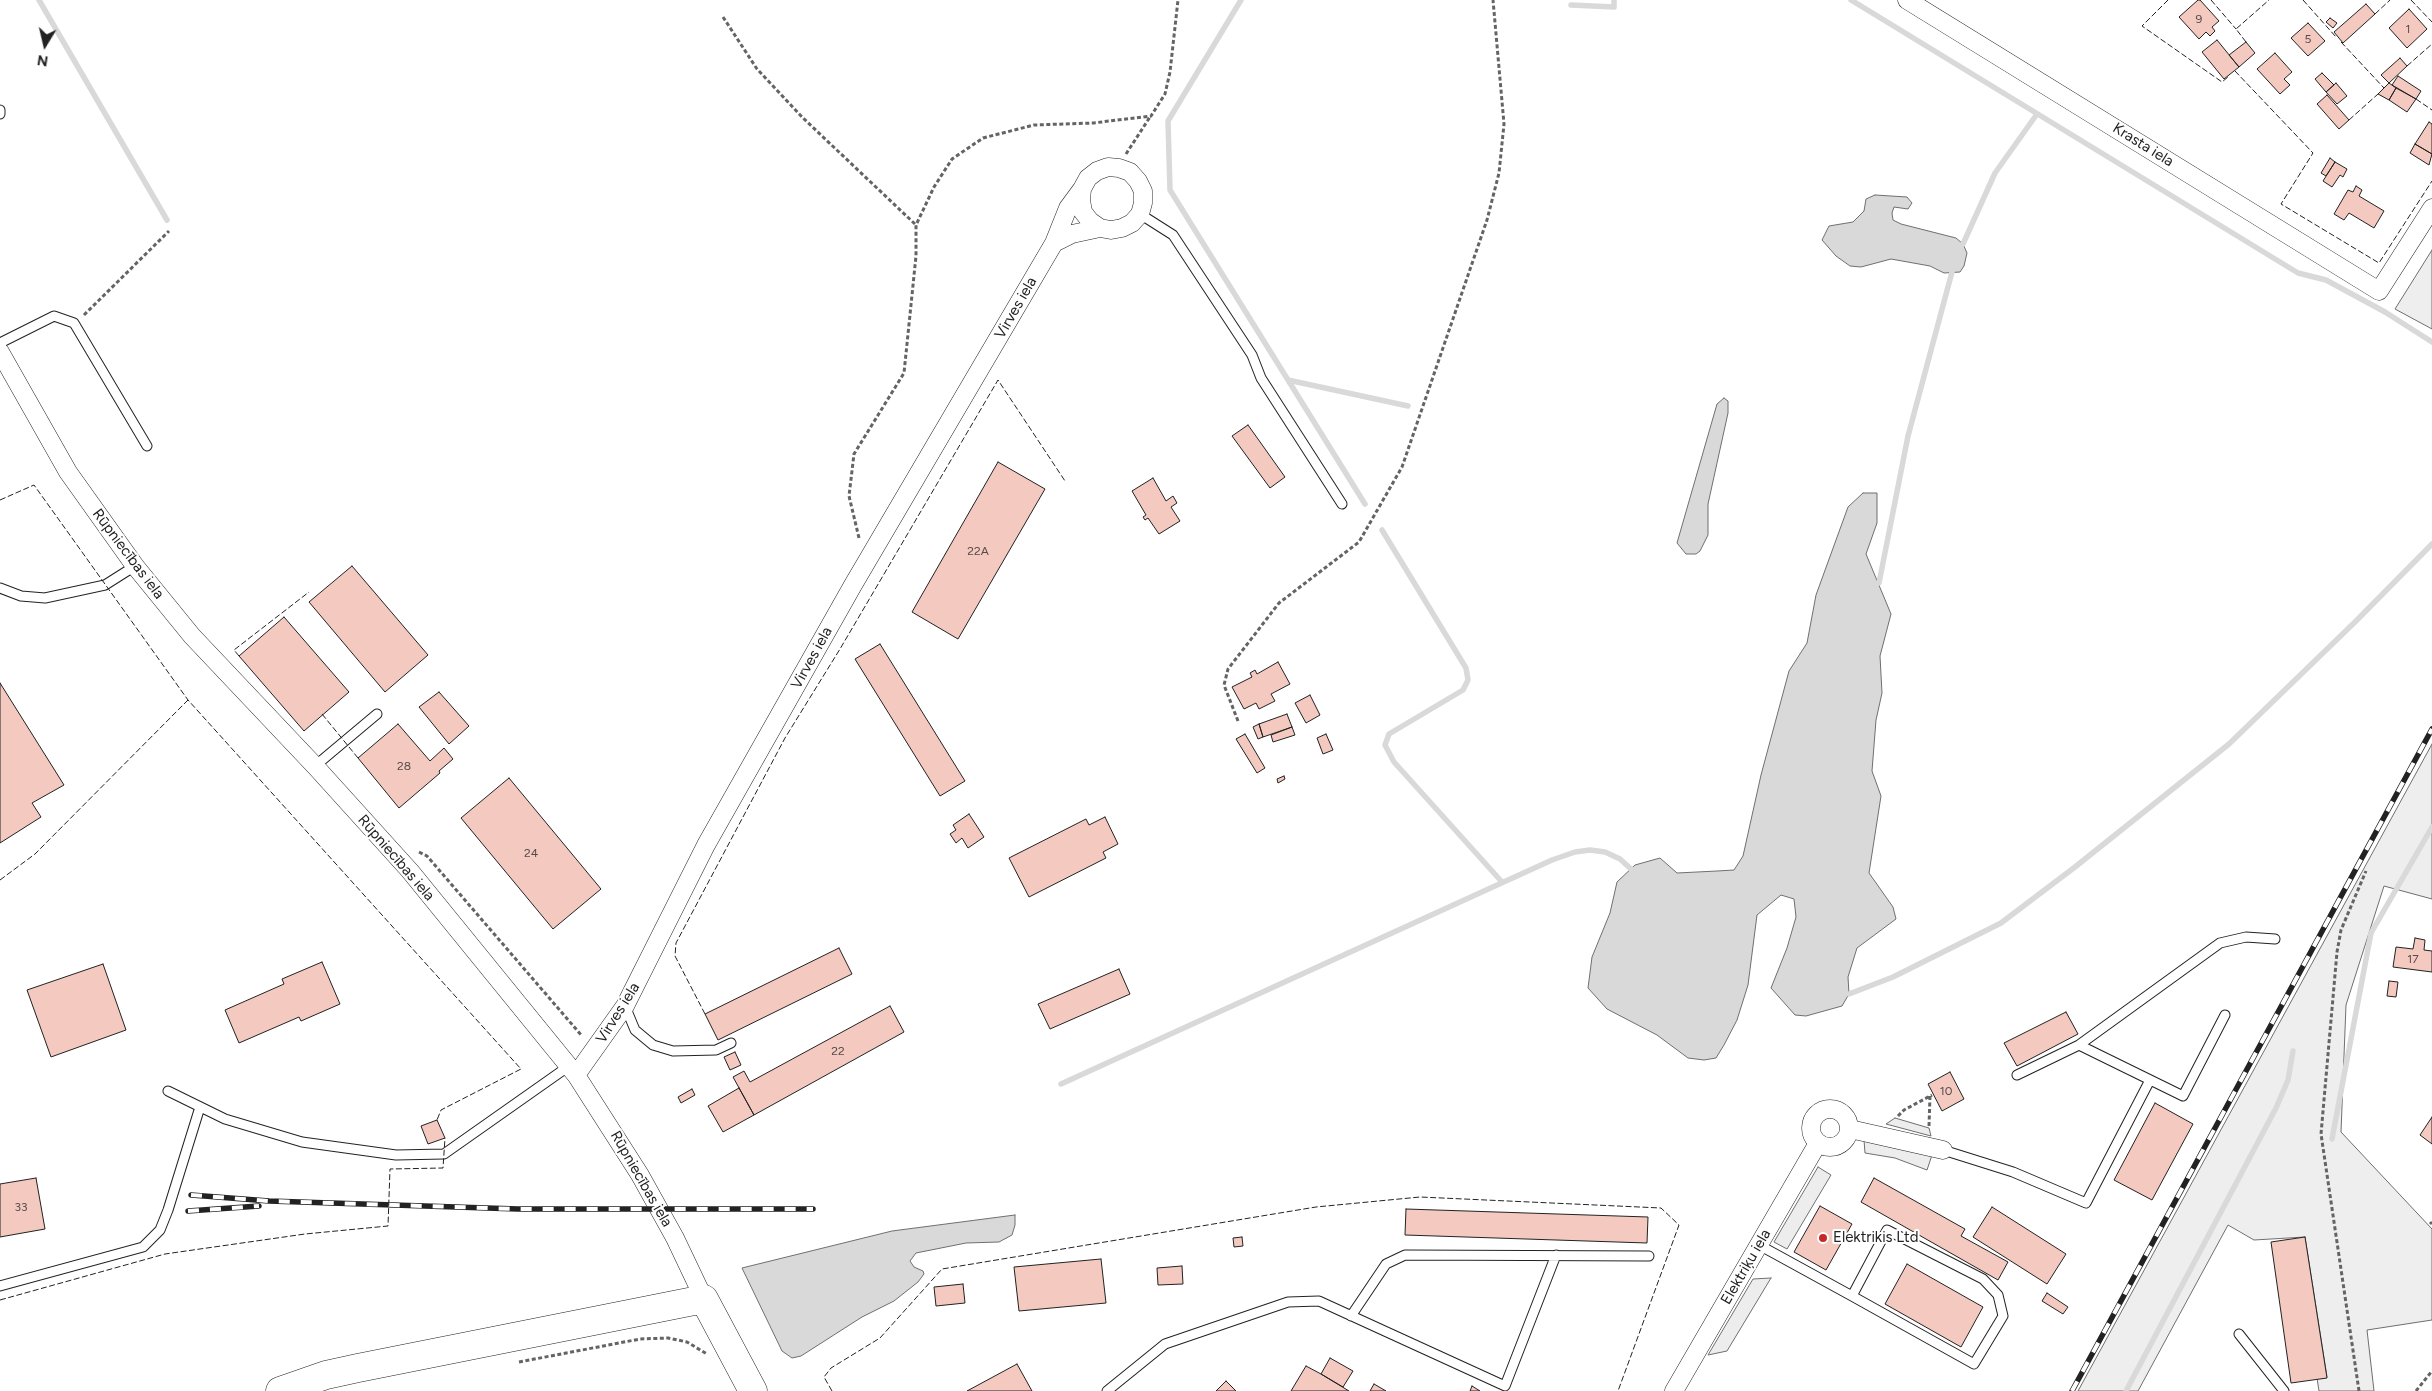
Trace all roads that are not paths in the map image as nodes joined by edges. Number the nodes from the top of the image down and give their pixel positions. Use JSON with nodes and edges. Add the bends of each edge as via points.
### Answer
{"nodes":[{"id":1,"x":1907,"y":0,"type":"edge"},
{"id":2,"x":0,"y":110,"type":"edge"},
{"id":3,"x":0,"y":114,"type":"edge"},
{"id":4,"x":1082,"y":189,"type":"junction"},
{"id":5,"x":2432,"y":208,"type":"edge"},
{"id":6,"x":1140,"y":214,"type":"junction"},
{"id":7,"x":1100,"y":228,"type":"junction"},
{"id":8,"x":1054,"y":243,"type":"junction"},
{"id":9,"x":0,"y":343,"type":"edge"},
{"id":10,"x":0,"y":352,"type":"edge"},
{"id":11,"x":147,"y":446,"type":"dead end"},
{"id":12,"x":1342,"y":504,"type":"dead end"},
{"id":13,"x":135,"y":566,"type":"junction"},
{"id":14,"x":0,"y":588,"type":"edge"},
{"id":15,"x":377,"y":714,"type":"dead end"},
{"id":16,"x":315,"y":766,"type":"junction"},
{"id":17,"x":2276,"y":939,"type":"dead end"},
{"id":18,"x":626,"y":1006,"type":"junction"},
{"id":19,"x":2225,"y":1015,"type":"dead end"},
{"id":20,"x":731,"y":1044,"type":"dead end"},
{"id":21,"x":2079,"y":1045,"type":"junction"},
{"id":22,"x":572,"y":1071,"type":"junction"},
{"id":23,"x":2017,"y":1075,"type":"dead end"},
{"id":24,"x":2150,"y":1080,"type":"junction"},
{"id":25,"x":168,"y":1091,"type":"dead end"},
{"id":26,"x":200,"y":1107,"type":"junction"},
{"id":27,"x":1850,"y":1129,"type":"junction"},
{"id":28,"x":1818,"y":1143,"type":"junction"},
{"id":29,"x":1943,"y":1150,"type":"joint"},
{"id":30,"x":1759,"y":1245,"type":"junction"},
{"id":31,"x":1556,"y":1255,"type":"junction"},
{"id":32,"x":1649,"y":1256,"type":"dead end"},
{"id":33,"x":0,"y":1286,"type":"edge"},
{"id":34,"x":1852,"y":1296,"type":"junction"},
{"id":35,"x":704,"y":1299,"type":"junction"},
{"id":36,"x":1351,"y":1316,"type":"junction"},
{"id":37,"x":2239,"y":1334,"type":"dead end"},
{"id":38,"x":280,"y":1391,"type":"edge"},
{"id":39,"x":753,"y":1391,"type":"edge"},
{"id":40,"x":1107,"y":1391,"type":"edge"},
{"id":41,"x":1674,"y":1391,"type":"edge"},
{"id":42,"x":2284,"y":1391,"type":"edge"}],
"edges":[{"from":1,"to":5,"type":"street","name":"Krasta iela","via":[[2379,291]]},
{"from":2,"to":3,"type":"lane"},
{"from":4,"to":6,"type":"street","name":"Virves iela","via":[[1088,178],[1108,167],[1130,172],[1143,191],[1144,203]]},
{"from":4,"to":7,"type":"street","via":[[1083,212]]},
{"from":4,"to":8,"type":"street","name":"Virves iela","via":[[1068,208]]},
{"from":6,"to":7,"type":"street","via":[[1122,228]]},
{"from":6,"to":12,"type":"lane","via":[[1173,235],[1252,355],[1261,378]]},
{"from":7,"to":8,"type":"street","via":[[1072,234]]},
{"from":8,"to":18,"type":"street","name":"Virves iela","via":[[706,845]]},
{"from":9,"to":11,"type":"lane","via":[[54,316],[74,323]]},
{"from":10,"to":13,"type":"street","name":"Rūpniecības iela","via":[[68,472]]},
{"from":13,"to":14,"type":"lane","via":[[105,584],[45,598],[21,596]]},
{"from":13,"to":16,"type":"street","name":"Rūpniecības iela","via":[[192,636]]},
{"from":15,"to":16,"type":"lane"},
{"from":16,"to":22,"type":"street","name":"Rūpniecības iela","via":[[410,871]]},
{"from":17,"to":21,"type":"lane","via":[[2246,937],[2220,943]]},
{"from":18,"to":20,"type":"lane","via":[[635,1030],[653,1045],[673,1051],[716,1050]]},
{"from":18,"to":22,"type":"street","name":"Virves iela"},
{"from":19,"to":24,"type":"lane","via":[[2183,1096]]},
{"from":21,"to":23,"type":"lane"},
{"from":21,"to":24,"type":"lane"},
{"from":22,"to":26,"type":"lane","via":[[444,1154],[396,1155],[302,1142],[225,1119]]},
{"from":22,"to":35,"type":"street","name":"Rūpniecības iela","via":[[640,1175]]},
{"from":24,"to":29,"type":"lane","via":[[2086,1203],[2013,1172]]},
{"from":25,"to":26,"type":"lane"},
{"from":26,"to":33,"type":"lane","via":[[160,1230],[143,1247]]},
{"from":27,"to":28,"type":"street","via":[[1838,1146],[1824,1147]]},
{"from":27,"to":28,"type":"street","via":[[1846,1116],[1841,1112],[1822,1110],[1812,1119],[1811,1126],[1811,1133]]},
{"from":27,"to":29,"type":"street"},
{"from":28,"to":30,"type":"street","name":"Elektriķu iela"},
{"from":30,"to":34,"type":"lane"},
{"from":30,"to":41,"type":"street","name":"Elektriķu iela"},
{"from":31,"to":32,"type":"lane"},
{"from":31,"to":36,"type":"lane","via":[[1405,1255],[1386,1264]]},
{"from":31,"to":36,"type":"lane","via":[[1504,1386]]},
{"from":34,"to":34,"type":"lane","via":[[1974,1364],[2003,1316],[1998,1295],[1983,1279],[1887,1230]]},
{"from":35,"to":38,"type":"main road"},
{"from":35,"to":39,"type":"main road","name":"Rūpniecības iela"},
{"from":36,"to":40,"type":"lane","via":[[1319,1301],[1288,1302],[1165,1344]]},
{"from":37,"to":42,"type":"lane"}]}
